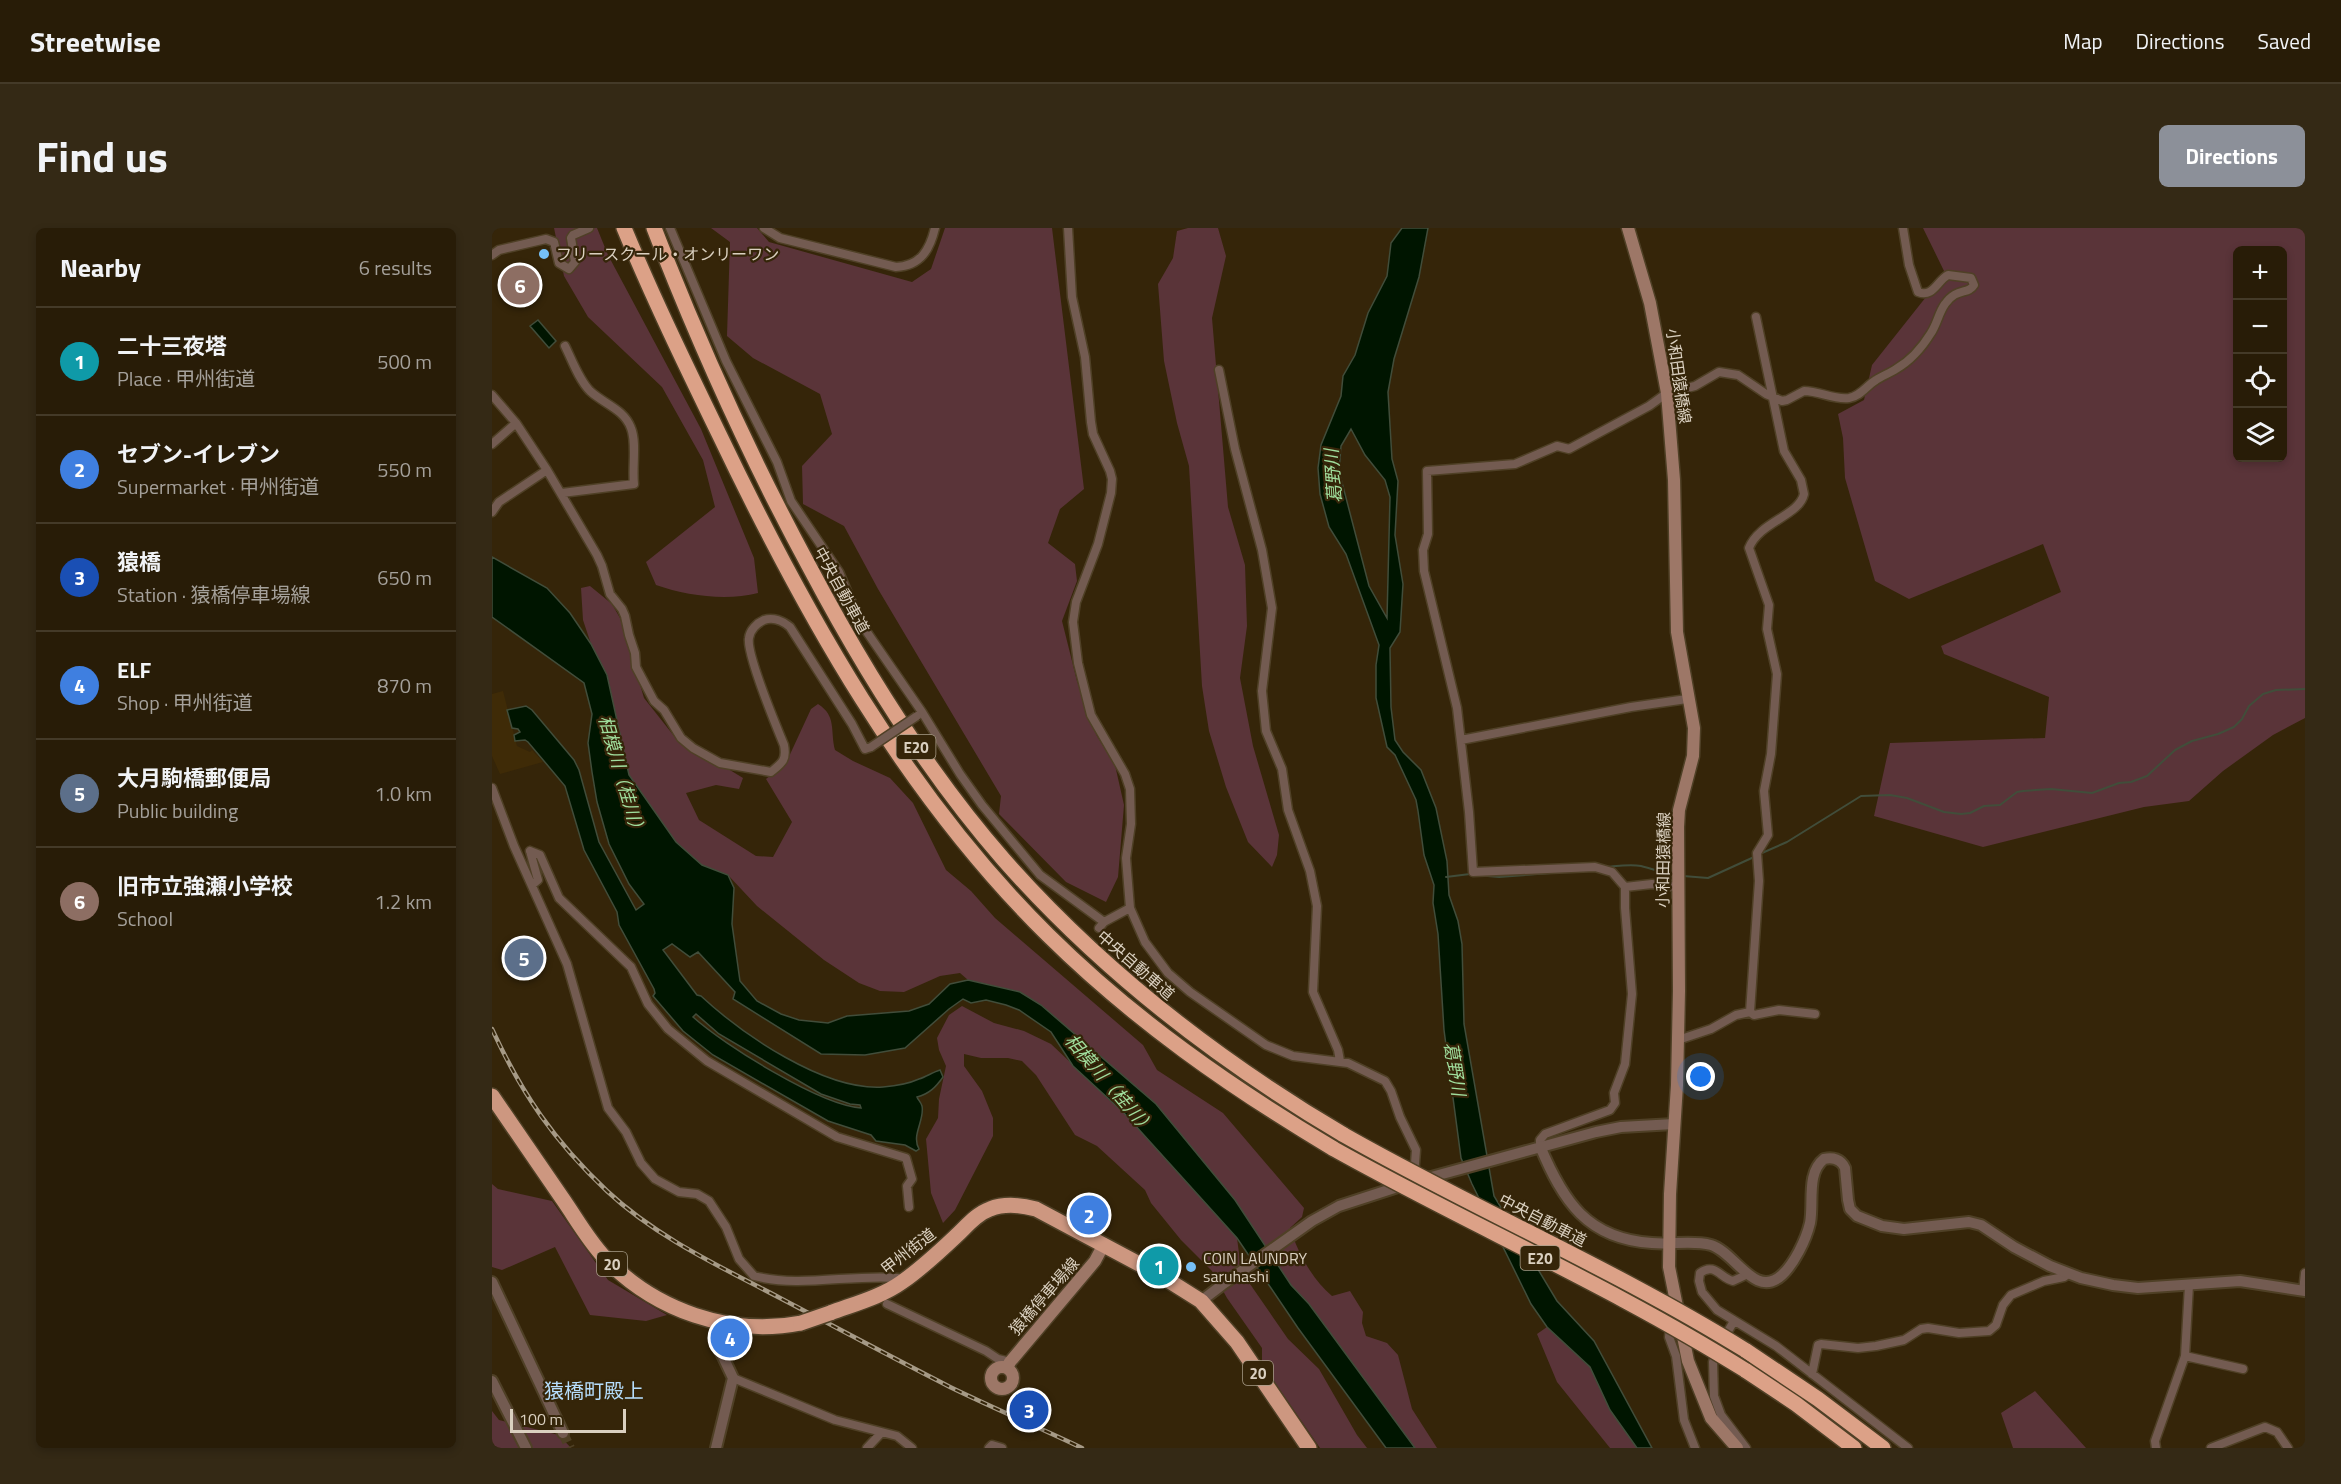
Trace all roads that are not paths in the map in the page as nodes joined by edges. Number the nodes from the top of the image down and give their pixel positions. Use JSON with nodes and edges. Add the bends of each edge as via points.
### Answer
{"nodes":[{"id":1,"x":588,"y":228,"type":"edge"},
{"id":2,"x":617,"y":228,"type":"edge"},
{"id":3,"x":624,"y":228,"type":"edge"},
{"id":4,"x":654,"y":228,"type":"edge"},
{"id":5,"x":670,"y":228,"type":"edge"},
{"id":6,"x":764,"y":228,"type":"edge"},
{"id":7,"x":935,"y":228,"type":"edge"},
{"id":8,"x":1068,"y":228,"type":"edge"},
{"id":9,"x":1628,"y":228,"type":"edge"},
{"id":10,"x":1903,"y":228,"type":"edge"},
{"id":11,"x":492,"y":255,"type":"edge"},
{"id":12,"x":1756,"y":317,"type":"dead end"},
{"id":13,"x":565,"y":346,"type":"dead end"},
{"id":14,"x":1219,"y":370,"type":"dead end"},
{"id":15,"x":1667,"y":393,"type":"junction"},
{"id":16,"x":492,"y":395,"type":"edge"},
{"id":17,"x":1772,"y":398,"type":"junction"},
{"id":18,"x":516,"y":423,"type":"junction"},
{"id":19,"x":492,"y":444,"type":"edge"},
{"id":20,"x":547,"y":470,"type":"junction"},
{"id":21,"x":743,"y":485,"type":"junction"},
{"id":22,"x":562,"y":493,"type":"junction"},
{"id":23,"x":492,"y":512,"type":"edge"},
{"id":24,"x":1688,"y":699,"type":"junction"},
{"id":25,"x":920,"y":714,"type":"junction"},
{"id":26,"x":1461,"y":740,"type":"junction"},
{"id":27,"x":492,"y":788,"type":"edge"},
{"id":28,"x":532,"y":885,"type":"junction"},
{"id":29,"x":1626,"y":887,"type":"junction"},
{"id":30,"x":1677,"y":887,"type":"junction"},
{"id":31,"x":1130,"y":908,"type":"junction"},
{"id":32,"x":1750,"y":1012,"type":"junction"},
{"id":33,"x":1815,"y":1014,"type":"dead end"},
{"id":34,"x":1677,"y":1040,"type":"junction"},
{"id":35,"x":1340,"y":1061,"type":"junction"},
{"id":36,"x":492,"y":1096,"type":"edge"},
{"id":37,"x":1674,"y":1124,"type":"junction"},
{"id":38,"x":1540,"y":1146,"type":"junction"},
{"id":39,"x":1413,"y":1182,"type":"junction"},
{"id":40,"x":909,"y":1207,"type":"dead end"},
{"id":41,"x":1104,"y":1244,"type":"junction"},
{"id":42,"x":1668,"y":1244,"type":"junction"},
{"id":43,"x":2305,"y":1273,"type":"edge"},
{"id":44,"x":1748,"y":1274,"type":"junction"},
{"id":45,"x":2068,"y":1274,"type":"junction"},
{"id":46,"x":492,"y":1282,"type":"edge"},
{"id":47,"x":901,"y":1283,"type":"junction"},
{"id":48,"x":2189,"y":1285,"type":"junction"},
{"id":49,"x":2304,"y":1291,"type":"edge"},
{"id":50,"x":1674,"y":1294,"type":"junction"},
{"id":51,"x":1201,"y":1302,"type":"junction"},
{"id":52,"x":887,"y":1304,"type":"dead end"},
{"id":53,"x":1734,"y":1321,"type":"junction"},
{"id":54,"x":719,"y":1322,"type":"junction"},
{"id":55,"x":2184,"y":1356,"type":"junction"},
{"id":56,"x":1008,"y":1365,"type":"joint"},
{"id":57,"x":2243,"y":1369,"type":"dead end"},
{"id":58,"x":1812,"y":1374,"type":"junction"},
{"id":59,"x":733,"y":1378,"type":"junction"},
{"id":60,"x":492,"y":1381,"type":"edge"},
{"id":61,"x":562,"y":1433,"type":"tunnel mouth"},
{"id":62,"x":881,"y":1433,"type":"junction"},
{"id":63,"x":526,"y":1448,"type":"edge"},
{"id":64,"x":716,"y":1448,"type":"edge"},
{"id":65,"x":867,"y":1448,"type":"edge"},
{"id":66,"x":912,"y":1448,"type":"edge"},
{"id":67,"x":989,"y":1448,"type":"edge"},
{"id":68,"x":1002,"y":1448,"type":"edge"},
{"id":69,"x":1309,"y":1448,"type":"edge"},
{"id":70,"x":1695,"y":1448,"type":"edge"},
{"id":71,"x":1737,"y":1448,"type":"edge"},
{"id":72,"x":1746,"y":1448,"type":"edge"},
{"id":73,"x":1854,"y":1448,"type":"edge"},
{"id":74,"x":1883,"y":1448,"type":"edge"},
{"id":75,"x":1908,"y":1448,"type":"edge"},
{"id":76,"x":2156,"y":1448,"type":"edge"},
{"id":77,"x":2211,"y":1448,"type":"edge"},
{"id":78,"x":2288,"y":1448,"type":"edge"}],
"edges":[{"from":1,"to":11,"type":"street","via":[[571,238],[575,262],[569,269],[559,263],[554,242],[546,239]]},
{"from":2,"to":21,"type":"highway","via":[[688,380]]},
{"from":3,"to":21,"type":"highway","number":"E20"},
{"from":4,"to":74,"type":"highway","name":"中央自動車道","number":"E20","bridge":true,"via":[[724,393],[794,538],[864,666],[945,787],[1032,890],[1127,982],[1241,1071],[1344,1135],[1444,1190],[1668,1304],[1745,1350]]},
{"from":5,"to":25,"type":"street","via":[[726,361],[777,462],[792,501],[839,572],[860,622]]},
{"from":6,"to":7,"type":"street","via":[[780,238],[896,267],[915,262],[925,254]]},
{"from":8,"to":31,"type":"street","via":[[1072,297],[1085,357],[1093,434],[1112,479],[1098,544],[1076,602],[1073,622],[1091,715],[1130,789],[1131,824],[1126,858]]},
{"from":9,"to":15,"type":"main road","name":"小和田猿橋線","via":[[1650,303]]},
{"from":10,"to":17,"type":"street","via":[[1918,292],[1931,292],[1948,275],[1971,278],[1974,288],[1952,295],[1919,349],[1857,395],[1834,398],[1804,391],[1787,400]]},
{"from":12,"to":17,"type":"street"},
{"from":13,"to":22,"type":"street","via":[[590,391],[620,412],[631,427],[634,484]]},
{"from":14,"to":35,"type":"street","via":[[1262,549],[1272,608],[1262,691],[1266,731],[1282,769],[1288,810],[1310,871],[1317,906],[1313,992]]},
{"from":15,"to":17,"type":"street","via":[[1695,386],[1722,371],[1738,375]]},
{"from":15,"to":24,"type":"main road","name":"小和田猿橋線","via":[[1674,480],[1677,632]]},
{"from":15,"to":26,"type":"street","via":[[1569,449],[1557,446],[1515,464],[1427,471],[1424,571]]},
{"from":16,"to":18,"type":"street"},
{"from":17,"to":32,"type":"street","via":[[1784,451],[1801,480],[1804,494],[1800,503],[1760,531],[1749,548],[1769,604],[1767,629],[1777,674],[1764,791],[1768,835],[1758,857]]},
{"from":18,"to":19,"type":"street"},
{"from":18,"to":20,"type":"street"},
{"from":20,"to":22,"type":"street"},
{"from":20,"to":23,"type":"street","via":[[499,502]]},
{"from":21,"to":73,"type":"highway","number":"E20","bridge":true,"via":[[811,614],[879,725],[936,807],[991,874],[1056,943],[1151,1026],[1228,1084],[1334,1149],[1658,1318],[1745,1370]]},
{"from":22,"to":25,"type":"street","bridge":true,"via":[[602,566],[610,594],[622,609],[636,667],[654,701],[693,748],[720,764],[771,772],[786,757],[749,638],[753,628],[774,619],[790,627],[865,749]]},
{"from":24,"to":26,"type":"street"},
{"from":24,"to":30,"type":"main road","name":"小和田猿橋線","via":[[1694,745],[1679,810]]},
{"from":25,"to":31,"type":"street","via":[[977,798],[1040,875],[1101,925]]},
{"from":26,"to":29,"type":"street","via":[[1473,872],[1595,867],[1612,872]]},
{"from":27,"to":28,"type":"street"},
{"from":28,"to":40,"type":"street","via":[[538,880],[531,851],[540,855],[559,898],[631,967],[656,1016],[707,1061],[837,1137],[906,1158],[912,1179],[907,1186]]},
{"from":28,"to":47,"type":"street","via":[[567,964],[608,1108],[655,1179],[679,1192],[705,1198],[716,1209],[739,1259],[754,1276],[846,1280],[884,1277],[897,1278]]},
{"from":29,"to":30,"type":"street"},
{"from":29,"to":38,"type":"street","via":[[1632,994],[1625,1064],[1614,1093],[1615,1103],[1610,1110],[1545,1134]]},
{"from":30,"to":34,"type":"main road","name":"小和田猿橋線"},
{"from":31,"to":35,"type":"street","via":[[1157,961],[1190,992],[1275,1050]]},
{"from":32,"to":33,"type":"street"},
{"from":32,"to":34,"type":"street"},
{"from":34,"to":37,"type":"main road","name":"小和田猿橋線"},
{"from":35,"to":39,"type":"street","via":[[1388,1084],[1416,1150]]},
{"from":36,"to":54,"type":"highway","name":"甲州街道","number":"20","via":[[606,1259],[662,1302]]},
{"from":37,"to":38,"type":"street","via":[[1621,1127]]},
{"from":37,"to":42,"type":"main road","name":"小和田猿橋線"},
{"from":38,"to":39,"type":"street"},
{"from":38,"to":42,"type":"street","via":[[1562,1193],[1589,1223],[1622,1239]]},
{"from":39,"to":51,"type":"street","via":[[1355,1200],[1312,1221]]},
{"from":41,"to":47,"type":"highway","name":"甲州街道","number":"20","via":[[1036,1209],[997,1206],[978,1215]]},
{"from":41,"to":51,"type":"highway","name":"甲州街道","number":"20"},
{"from":41,"to":56,"type":"main road","name":"猿橋停車場線","via":[[1095,1261]]},
{"from":42,"to":44,"type":"street","via":[[1712,1245]]},
{"from":42,"to":50,"type":"main road","name":"小和田猿橋線"},
{"from":43,"to":49,"type":"street"},
{"from":44,"to":45,"type":"street","via":[[1764,1283],[1785,1273],[1809,1227],[1814,1171],[1828,1158],[1843,1163],[1848,1205],[1862,1219],[1897,1229],[1969,1222]]},
{"from":44,"to":53,"type":"street","via":[[1729,1281],[1710,1268],[1700,1275],[1706,1298]]},
{"from":45,"to":48,"type":"street","via":[[2113,1286]]},
{"from":45,"to":58,"type":"street","via":[[2011,1295],[1989,1331],[1959,1333],[1929,1328],[1904,1340],[1876,1346],[1818,1345]]},
{"from":46,"to":61,"type":"street"},
{"from":47,"to":54,"type":"highway","name":"甲州街道","number":"20","bridge":true,"via":[[801,1323],[774,1326]]},
{"from":48,"to":49,"type":"street","via":[[2240,1281]]},
{"from":48,"to":55,"type":"street"},
{"from":50,"to":70,"type":"street","via":[[1669,1337],[1676,1356],[1684,1419]]},
{"from":50,"to":71,"type":"main road","name":"小和田猿橋線","via":[[1688,1361],[1702,1398],[1715,1424]]},
{"from":51,"to":69,"type":"highway","name":"甲州街道","number":"20","via":[[1237,1342]]},
{"from":52,"to":56,"type":"street"},
{"from":53,"to":58,"type":"street"},
{"from":53,"to":72,"type":"street","via":[[1713,1362],[1714,1396],[1721,1415]]},
{"from":54,"to":59,"type":"street","via":[[717,1344]]},
{"from":55,"to":57,"type":"street"},
{"from":55,"to":76,"type":"street"},
{"from":58,"to":75,"type":"street"},
{"from":59,"to":62,"type":"street","via":[[835,1420]]},
{"from":59,"to":64,"type":"street"},
{"from":60,"to":63,"type":"street"},
{"from":62,"to":65,"type":"street"},
{"from":62,"to":66,"type":"street","via":[[897,1436]]},
{"from":67,"to":68,"type":"street"},
{"from":77,"to":78,"type":"street","via":[[2265,1427],[2277,1432]]}]}
